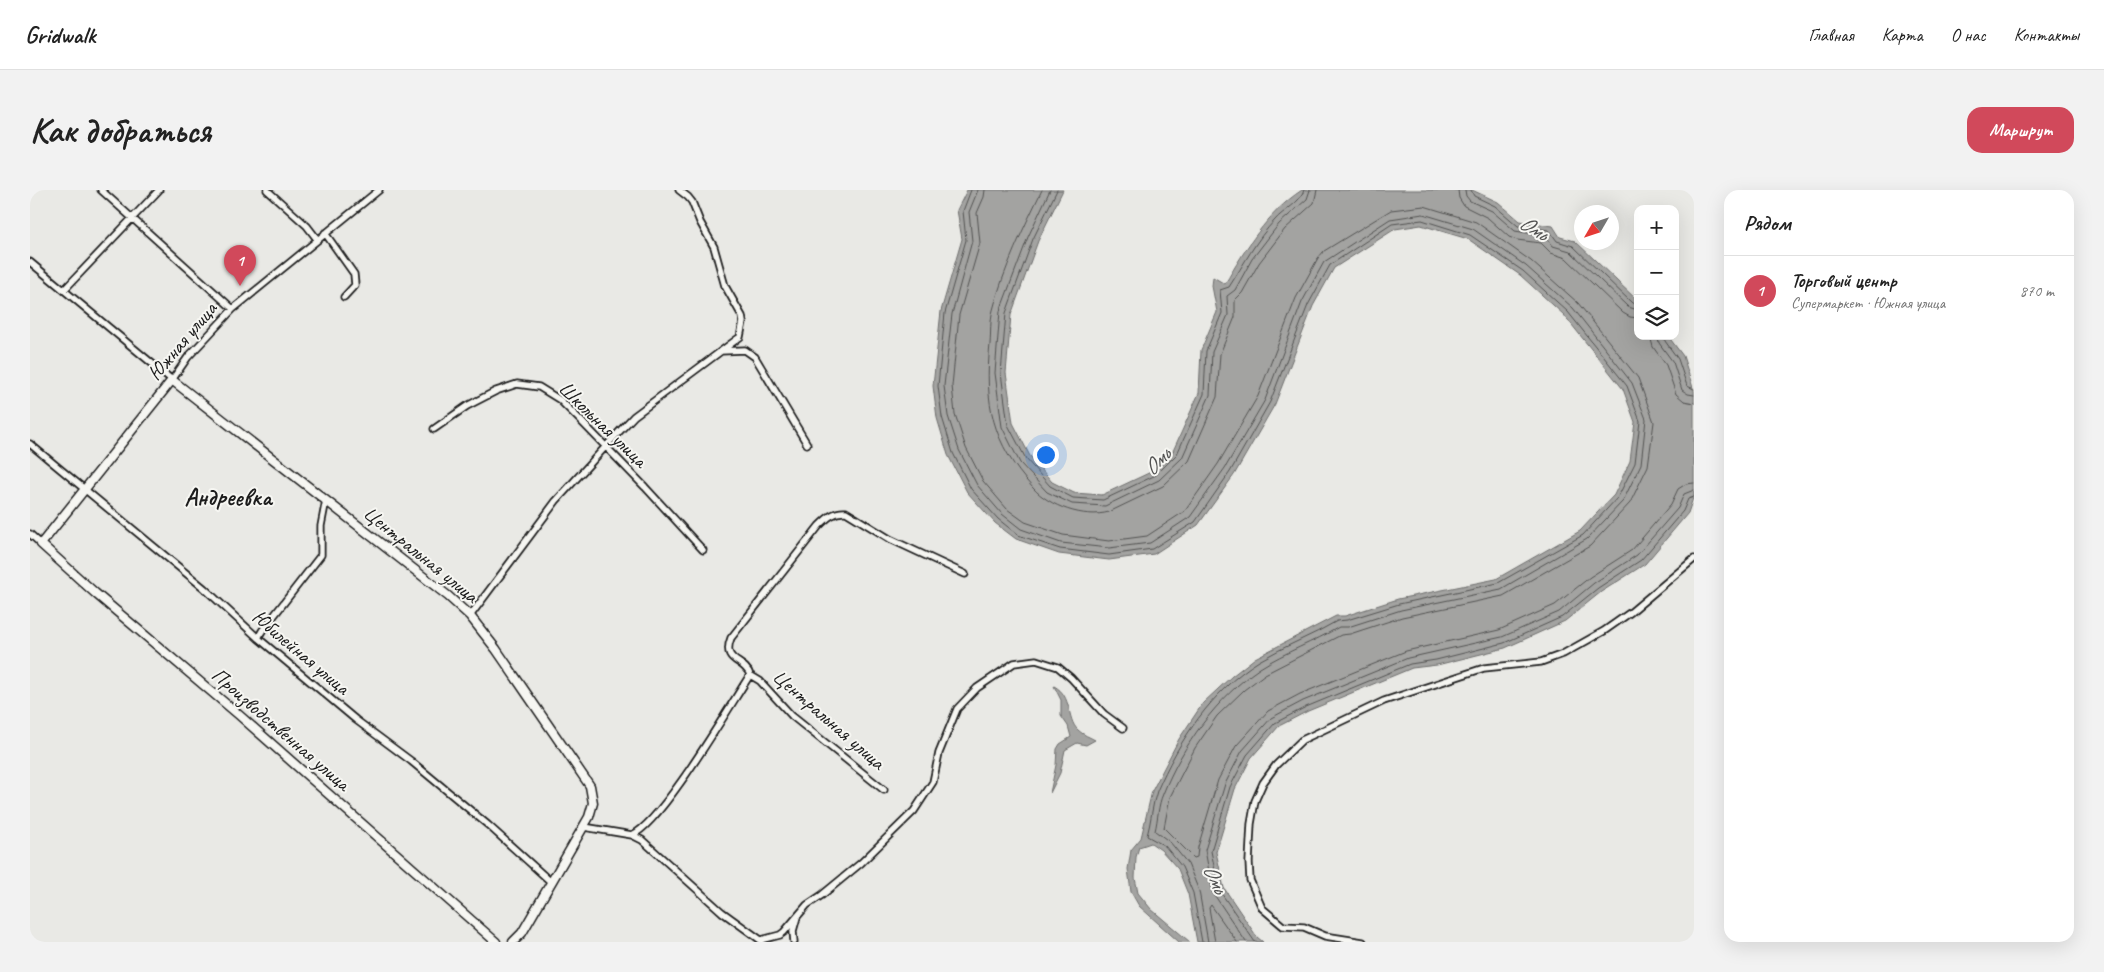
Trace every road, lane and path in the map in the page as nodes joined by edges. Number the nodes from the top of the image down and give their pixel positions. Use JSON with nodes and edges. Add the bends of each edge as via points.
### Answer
{"nodes":[{"id":1,"x":101,"y":190,"type":"edge"},
{"id":2,"x":159,"y":190,"type":"edge"},
{"id":3,"x":268,"y":190,"type":"edge"},
{"id":4,"x":379,"y":190,"type":"edge"},
{"id":5,"x":678,"y":190,"type":"edge"},
{"id":6,"x":132,"y":217,"type":"junction"},
{"id":7,"x":325,"y":233,"type":"junction"},
{"id":8,"x":317,"y":239,"type":"junction"},
{"id":9,"x":30,"y":262,"type":"edge"},
{"id":10,"x":64,"y":290,"type":"junction"},
{"id":11,"x":344,"y":296,"type":"dead end"},
{"id":12,"x":233,"y":309,"type":"junction"},
{"id":13,"x":719,"y":351,"type":"junction"},
{"id":14,"x":172,"y":380,"type":"junction"},
{"id":15,"x":434,"y":428,"type":"dead end"},
{"id":16,"x":30,"y":444,"type":"edge"},
{"id":17,"x":807,"y":444,"type":"dead end"},
{"id":18,"x":605,"y":447,"type":"junction"},
{"id":19,"x":86,"y":489,"type":"junction"},
{"id":20,"x":326,"y":500,"type":"junction"},
{"id":21,"x":30,"y":534,"type":"edge"},
{"id":22,"x":41,"y":544,"type":"junction"},
{"id":23,"x":703,"y":550,"type":"dead end"},
{"id":24,"x":1694,"y":559,"type":"edge"},
{"id":25,"x":965,"y":574,"type":"dead end"},
{"id":26,"x":470,"y":616,"type":"junction"},
{"id":27,"x":258,"y":638,"type":"junction"},
{"id":28,"x":750,"y":675,"type":"junction"},
{"id":29,"x":1123,"y":728,"type":"dead end"},
{"id":30,"x":884,"y":790,"type":"dead end"},
{"id":31,"x":584,"y":827,"type":"junction"},
{"id":32,"x":632,"y":835,"type":"junction"},
{"id":33,"x":551,"y":882,"type":"junction"},
{"id":34,"x":798,"y":914,"type":"junction"},
{"id":35,"x":487,"y":934,"type":"junction"},
{"id":36,"x":762,"y":941,"type":"edge"},
{"id":37,"x":481,"y":942,"type":"edge"},
{"id":38,"x":496,"y":942,"type":"edge"},
{"id":39,"x":513,"y":942,"type":"edge"},
{"id":40,"x":794,"y":942,"type":"edge"},
{"id":41,"x":1363,"y":942,"type":"edge"}],
"edges":[{"from":1,"to":6,"type":"street"},
{"from":2,"to":6,"type":"street"},
{"from":3,"to":8,"type":"street"},
{"from":4,"to":7,"type":"street","name":"Южная улица"},
{"from":5,"to":13,"type":"street","via":[[692,202],[714,247],[725,286],[744,322],[740,337]]},
{"from":6,"to":10,"type":"street"},
{"from":6,"to":12,"type":"street"},
{"from":7,"to":8,"type":"street","name":"Южная улица"},
{"from":7,"to":11,"type":"street","via":[[354,274],[355,285]]},
{"from":8,"to":12,"type":"street","name":"Южная улица"},
{"from":9,"to":10,"type":"street","name":"Центральная улица"},
{"from":10,"to":14,"type":"street","name":"Центральная улица"},
{"from":12,"to":14,"type":"street","name":"Южная улица","via":[[188,357]]},
{"from":13,"to":17,"type":"street","via":[[745,350],[755,356]]},
{"from":13,"to":18,"type":"street","via":[[634,416]]},
{"from":14,"to":19,"type":"street","name":"Южная улица"},
{"from":14,"to":20,"type":"street","name":"Центральная улица"},
{"from":15,"to":18,"type":"street","name":"Школьная улица","via":[[496,390],[531,384],[560,400]]},
{"from":16,"to":19,"type":"street","name":"Юбилейная улица"},
{"from":18,"to":23,"type":"street","name":"Школьная улица"},
{"from":18,"to":26,"type":"street","via":[[556,501]]},
{"from":19,"to":22,"type":"street","name":"Южная улица"},
{"from":19,"to":27,"type":"street","name":"Юбилейная улица"},
{"from":20,"to":26,"type":"street","name":"Центральная улица"},
{"from":20,"to":27,"type":"street","via":[[321,526],[321,555]]},
{"from":21,"to":22,"type":"street"},
{"from":22,"to":35,"type":"street","name":"Производственная улица"},
{"from":24,"to":41,"type":"street","via":[[1631,612],[1563,654],[1541,662],[1484,668],[1384,701],[1302,740],[1276,765],[1255,801],[1249,862],[1255,894],[1262,908],[1283,926]]},
{"from":25,"to":28,"type":"street","name":"Центральная улица","via":[[839,511],[819,526],[731,638],[728,645],[732,658]]},
{"from":26,"to":31,"type":"street","name":"Центральная улица","via":[[590,786],[592,810]]},
{"from":27,"to":33,"type":"street","name":"Юбилейная улица","via":[[439,784]]},
{"from":28,"to":30,"type":"street","name":"Центральная улица","via":[[760,681],[792,716]]},
{"from":28,"to":32,"type":"street","via":[[684,778],[647,824]]},
{"from":29,"to":34,"type":"street","via":[[1104,714],[1058,668],[1036,660],[1014,664],[977,688],[957,709],[939,753],[933,782],[914,811],[861,863]]},
{"from":31,"to":32,"type":"street"},
{"from":31,"to":33,"type":"street","name":"Центральная улица"},
{"from":32,"to":36,"type":"street","via":[[662,857],[722,912]]},
{"from":33,"to":39,"type":"street","name":"Центральная улица","via":[[522,933]]},
{"from":34,"to":36,"type":"street","via":[[780,935]]},
{"from":34,"to":40,"type":"street"},
{"from":35,"to":37,"type":"street"},
{"from":35,"to":38,"type":"street","name":"Производственная улица"}]}
